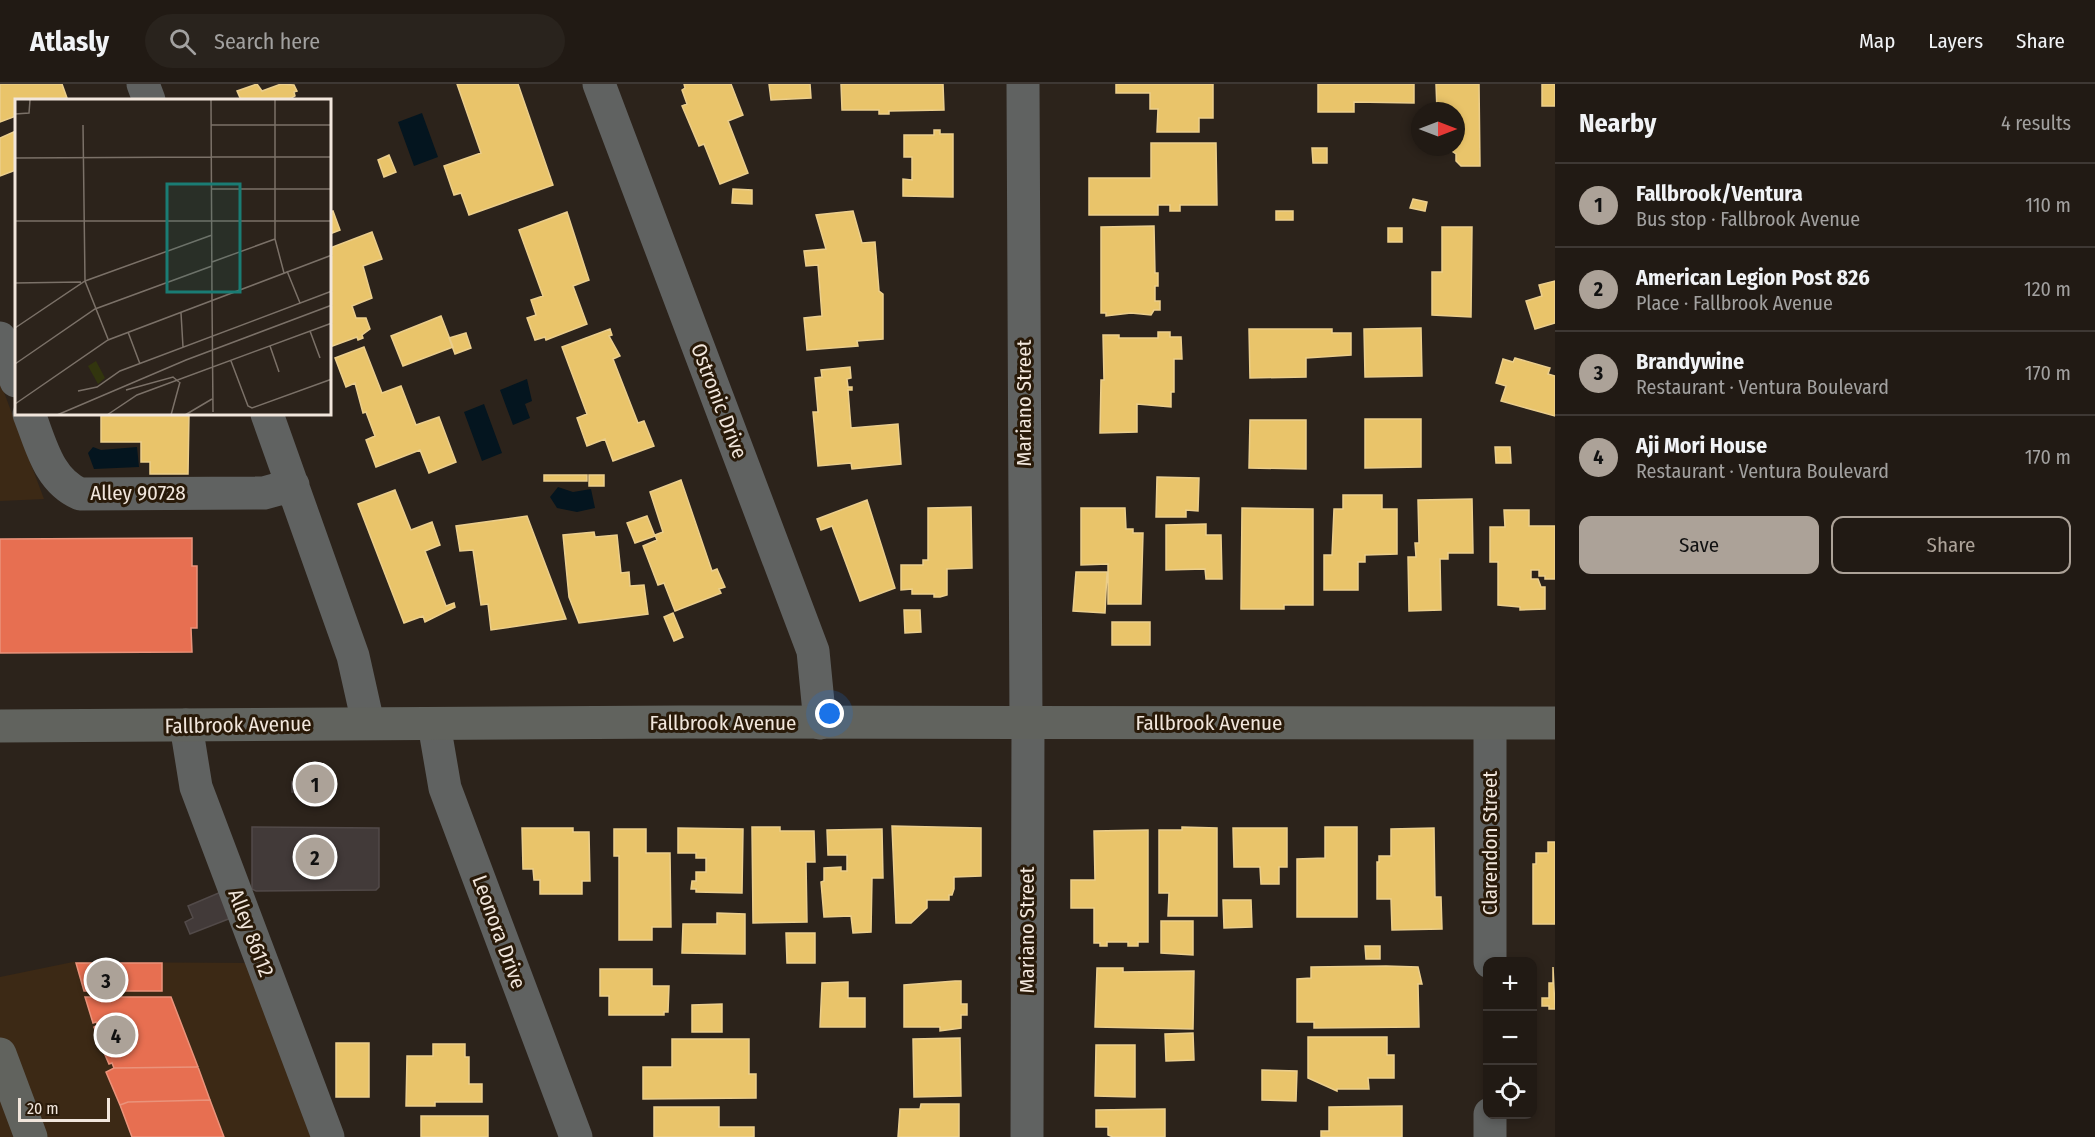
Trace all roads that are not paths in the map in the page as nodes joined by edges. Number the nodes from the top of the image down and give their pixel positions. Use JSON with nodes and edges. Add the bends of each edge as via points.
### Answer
{"nodes":[{"id":1,"x":143,"y":84,"type":"edge"},
{"id":2,"x":599,"y":84,"type":"edge"},
{"id":3,"x":1023,"y":84,"type":"edge"},
{"id":4,"x":149,"y":99,"type":"edge"},
{"id":5,"x":0,"y":338,"type":"edge"},
{"id":6,"x":15,"y":378,"type":"edge"},
{"id":7,"x":30,"y":416,"type":"edge"},
{"id":8,"x":268,"y":416,"type":"edge"},
{"id":9,"x":293,"y":485,"type":"junction"},
{"id":10,"x":368,"y":723,"type":"junction"},
{"id":11,"x":820,"y":723,"type":"junction"},
{"id":12,"x":1027,"y":723,"type":"junction"},
{"id":13,"x":1555,"y":723,"type":"edge"},
{"id":14,"x":434,"y":724,"type":"junction"},
{"id":15,"x":1490,"y":724,"type":"junction"},
{"id":16,"x":186,"y":725,"type":"junction"},
{"id":17,"x":0,"y":726,"type":"edge"},
{"id":18,"x":1490,"y":957,"type":"edge"},
{"id":19,"x":0,"y":1054,"type":"edge"},
{"id":20,"x":1490,"y":1119,"type":"edge"},
{"id":21,"x":31,"y":1137,"type":"edge"},
{"id":22,"x":328,"y":1137,"type":"edge"},
{"id":23,"x":576,"y":1137,"type":"edge"},
{"id":24,"x":1027,"y":1137,"type":"edge"},
{"id":25,"x":1490,"y":1137,"type":"edge"}],
"edges":[{"from":1,"to":4,"type":"street"},
{"from":2,"to":11,"type":"street","name":"Ostronic Drive","via":[[810,644]]},
{"from":3,"to":12,"type":"street","name":"Mariano Street"},
{"from":5,"to":6,"type":"street"},
{"from":7,"to":9,"type":"street","name":"Alley 90728","via":[[51,470],[65,488],[80,494],[264,493]]},
{"from":8,"to":9,"type":"street"},
{"from":9,"to":10,"type":"street","via":[[353,656]]},
{"from":10,"to":14,"type":"main road","name":"Fallbrook Avenue"},
{"from":10,"to":16,"type":"main road","name":"Fallbrook Avenue"},
{"from":11,"to":12,"type":"main road","name":"Fallbrook Avenue"},
{"from":11,"to":14,"type":"main road","name":"Fallbrook Avenue"},
{"from":12,"to":15,"type":"main road","name":"Fallbrook Avenue"},
{"from":12,"to":24,"type":"street","name":"Mariano Street"},
{"from":13,"to":15,"type":"main road","name":"Fallbrook Avenue"},
{"from":14,"to":23,"type":"street","name":"Leonora Drive","via":[[445,788]]},
{"from":15,"to":18,"type":"street","name":"Clarendon Street"},
{"from":16,"to":17,"type":"main road","name":"Fallbrook Avenue"},
{"from":16,"to":22,"type":"street","name":"Alley 86112","via":[[196,787]]},
{"from":19,"to":21,"type":"main road"},
{"from":20,"to":25,"type":"street"}]}
